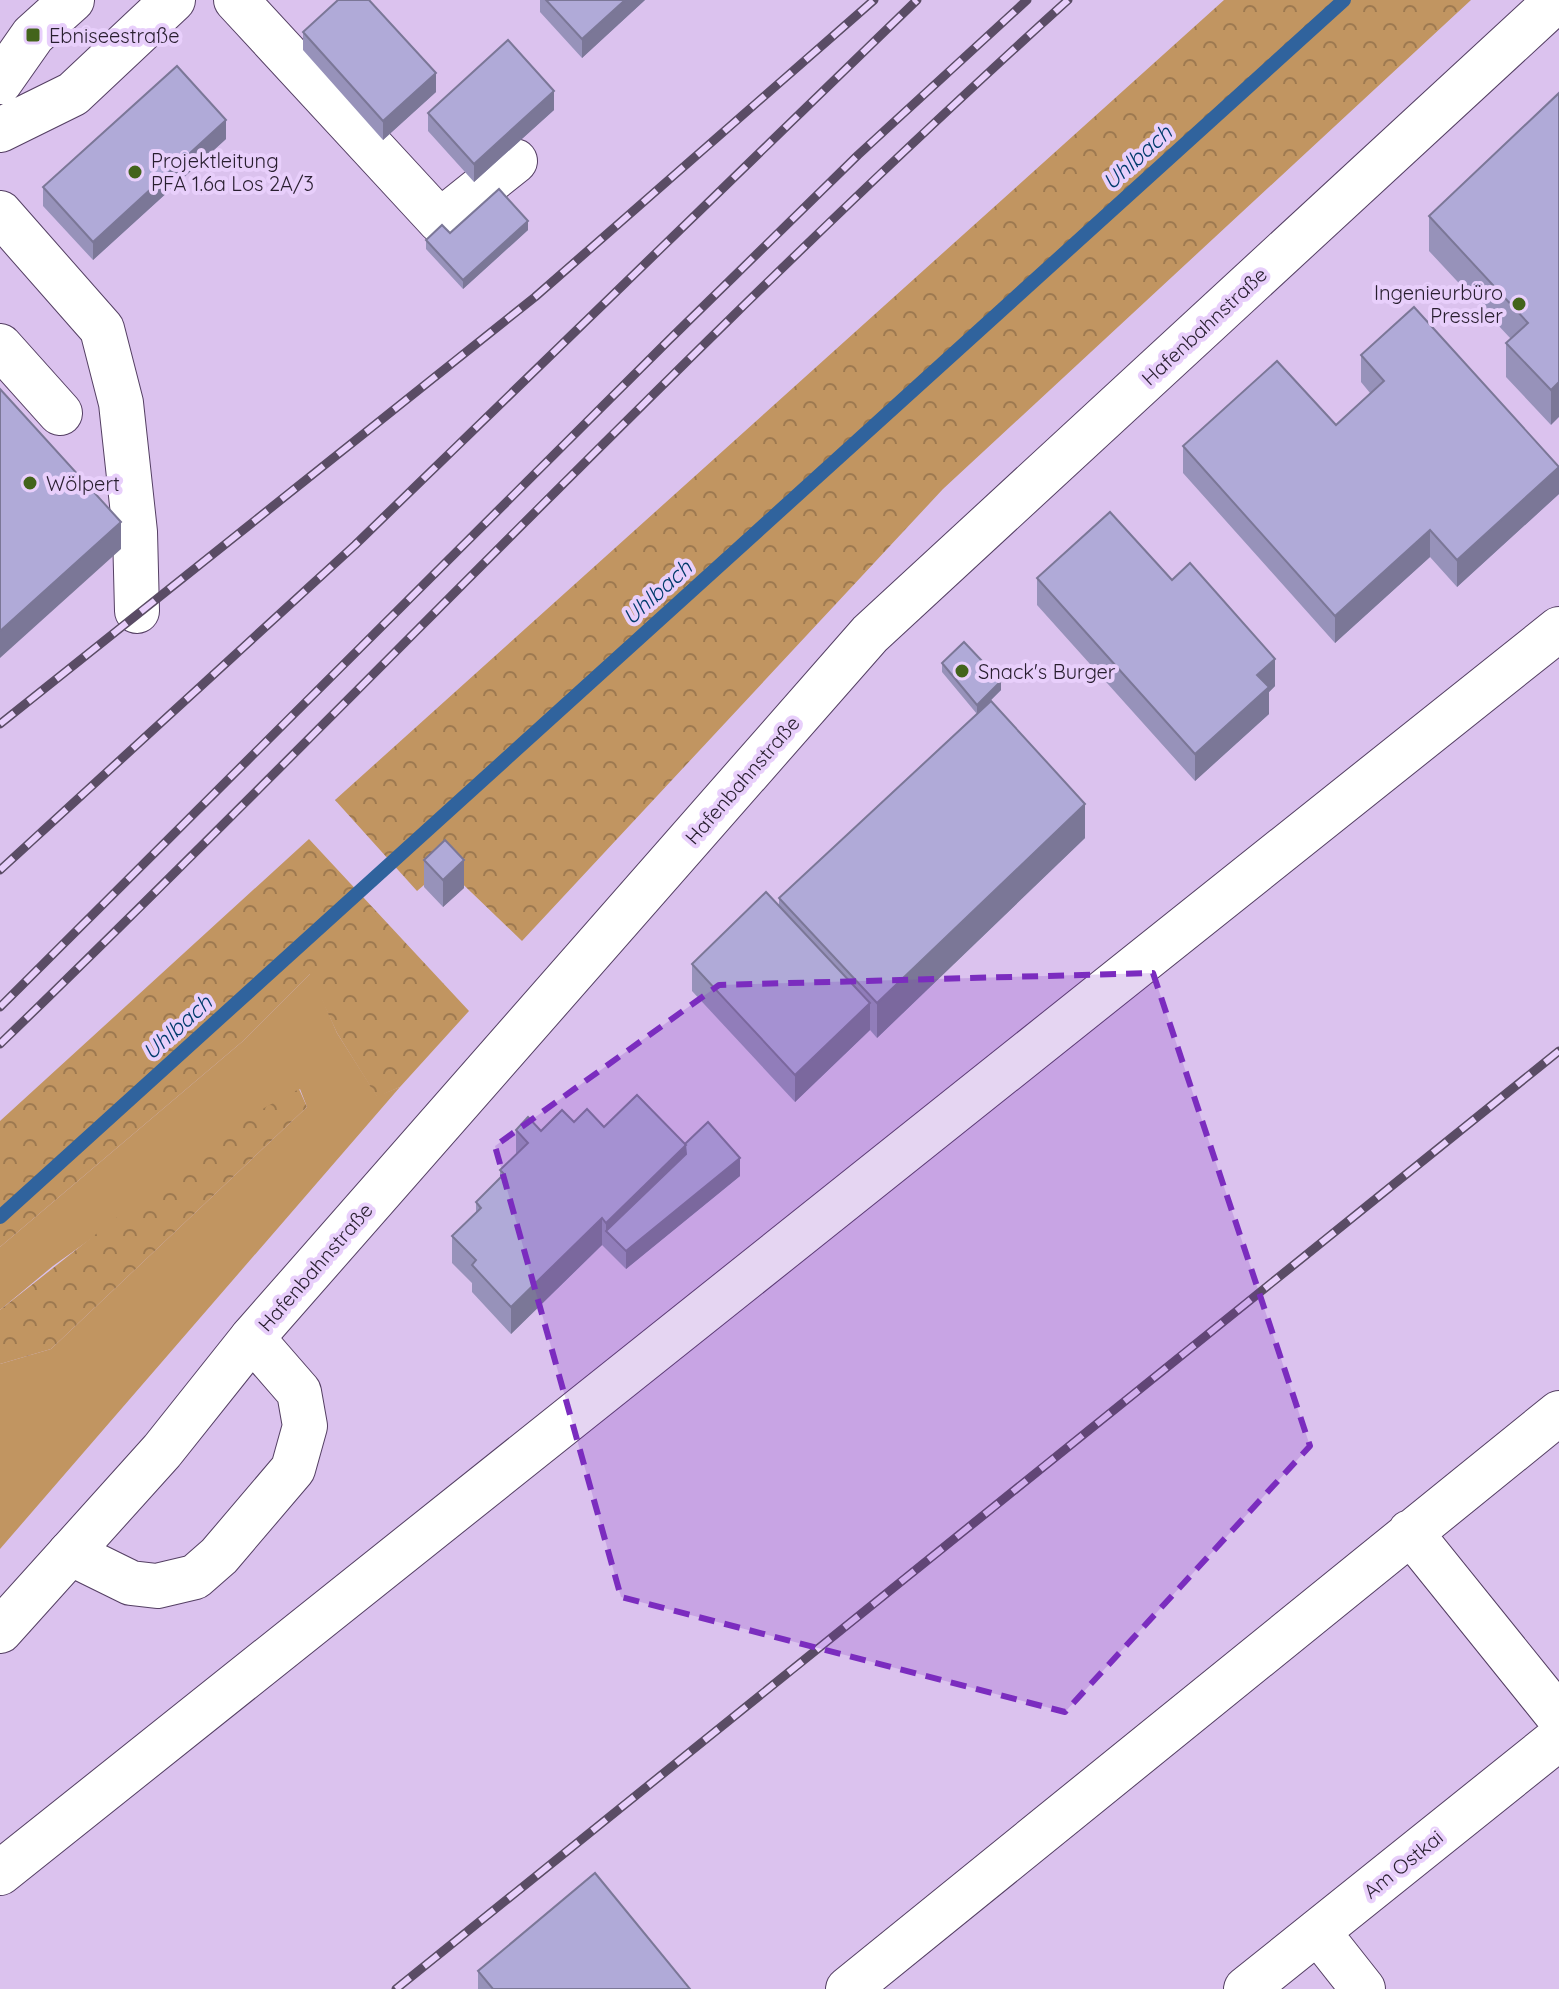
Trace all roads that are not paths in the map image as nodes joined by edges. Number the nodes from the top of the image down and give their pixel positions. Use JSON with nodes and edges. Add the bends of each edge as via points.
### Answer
{"nodes":[{"id":1,"x":72,"y":0,"type":"edge"},
{"id":2,"x":173,"y":0,"type":"edge"},
{"id":3,"x":236,"y":0,"type":"edge"},
{"id":4,"x":1557,"y":0,"type":"edge"},
{"id":5,"x":0,"y":82,"type":"edge"},
{"id":6,"x":0,"y":130,"type":"edge"},
{"id":7,"x":515,"y":161,"type":"dead end"},
{"id":8,"x":0,"y":213,"type":"edge"},
{"id":9,"x":0,"y":346,"type":"edge"},
{"id":10,"x":60,"y":413,"type":"dead end"},
{"id":11,"x":137,"y":611,"type":"dead end"},
{"id":12,"x":1559,"y":629,"type":"edge"},
{"id":13,"x":252,"y":1338,"type":"junction"},
{"id":14,"x":1559,"y":1413,"type":"edge"},
{"id":15,"x":1410,"y":1532,"type":"junction"},
{"id":16,"x":70,"y":1553,"type":"junction"},
{"id":17,"x":0,"y":1631,"type":"edge"},
{"id":18,"x":1559,"y":1717,"type":"edge"},
{"id":19,"x":1559,"y":1738,"type":"edge"},
{"id":20,"x":0,"y":1873,"type":"edge"},
{"id":21,"x":1318,"y":1932,"type":"junction"},
{"id":22,"x":848,"y":1989,"type":"edge"},
{"id":23,"x":1246,"y":1989,"type":"edge"},
{"id":24,"x":1363,"y":1989,"type":"edge"}],
"edges":[{"from":1,"to":5,"type":"main road","via":[[33,35]]},
{"from":2,"to":6,"type":"main road","via":[[73,94]]},
{"from":3,"to":7,"type":"main road","via":[[440,221]]},
{"from":4,"to":13,"type":"main road","name":"Hafenbahnstraße","via":[[870,634]]},
{"from":8,"to":11,"type":"main road","via":[[102,329],[121,403],[135,532]]},
{"from":9,"to":10,"type":"main road"},
{"from":12,"to":20,"type":"main road"},
{"from":13,"to":16,"type":"main road","name":"Hafenbahnstraße","via":[[162,1451]]},
{"from":13,"to":16,"type":"main road","via":[[299,1392],[305,1426],[293,1469],[284,1480],[195,1577],[157,1586],[131,1583]]},
{"from":14,"to":15,"type":"main road"},
{"from":15,"to":18,"type":"main road"},
{"from":15,"to":22,"type":"main road"},
{"from":16,"to":17,"type":"main road","name":"Hafenbahnstraße"},
{"from":19,"to":21,"type":"main road","name":"Am Ostkai"},
{"from":21,"to":23,"type":"main road","name":"Am Ostkai"},
{"from":21,"to":24,"type":"main road"}]}
